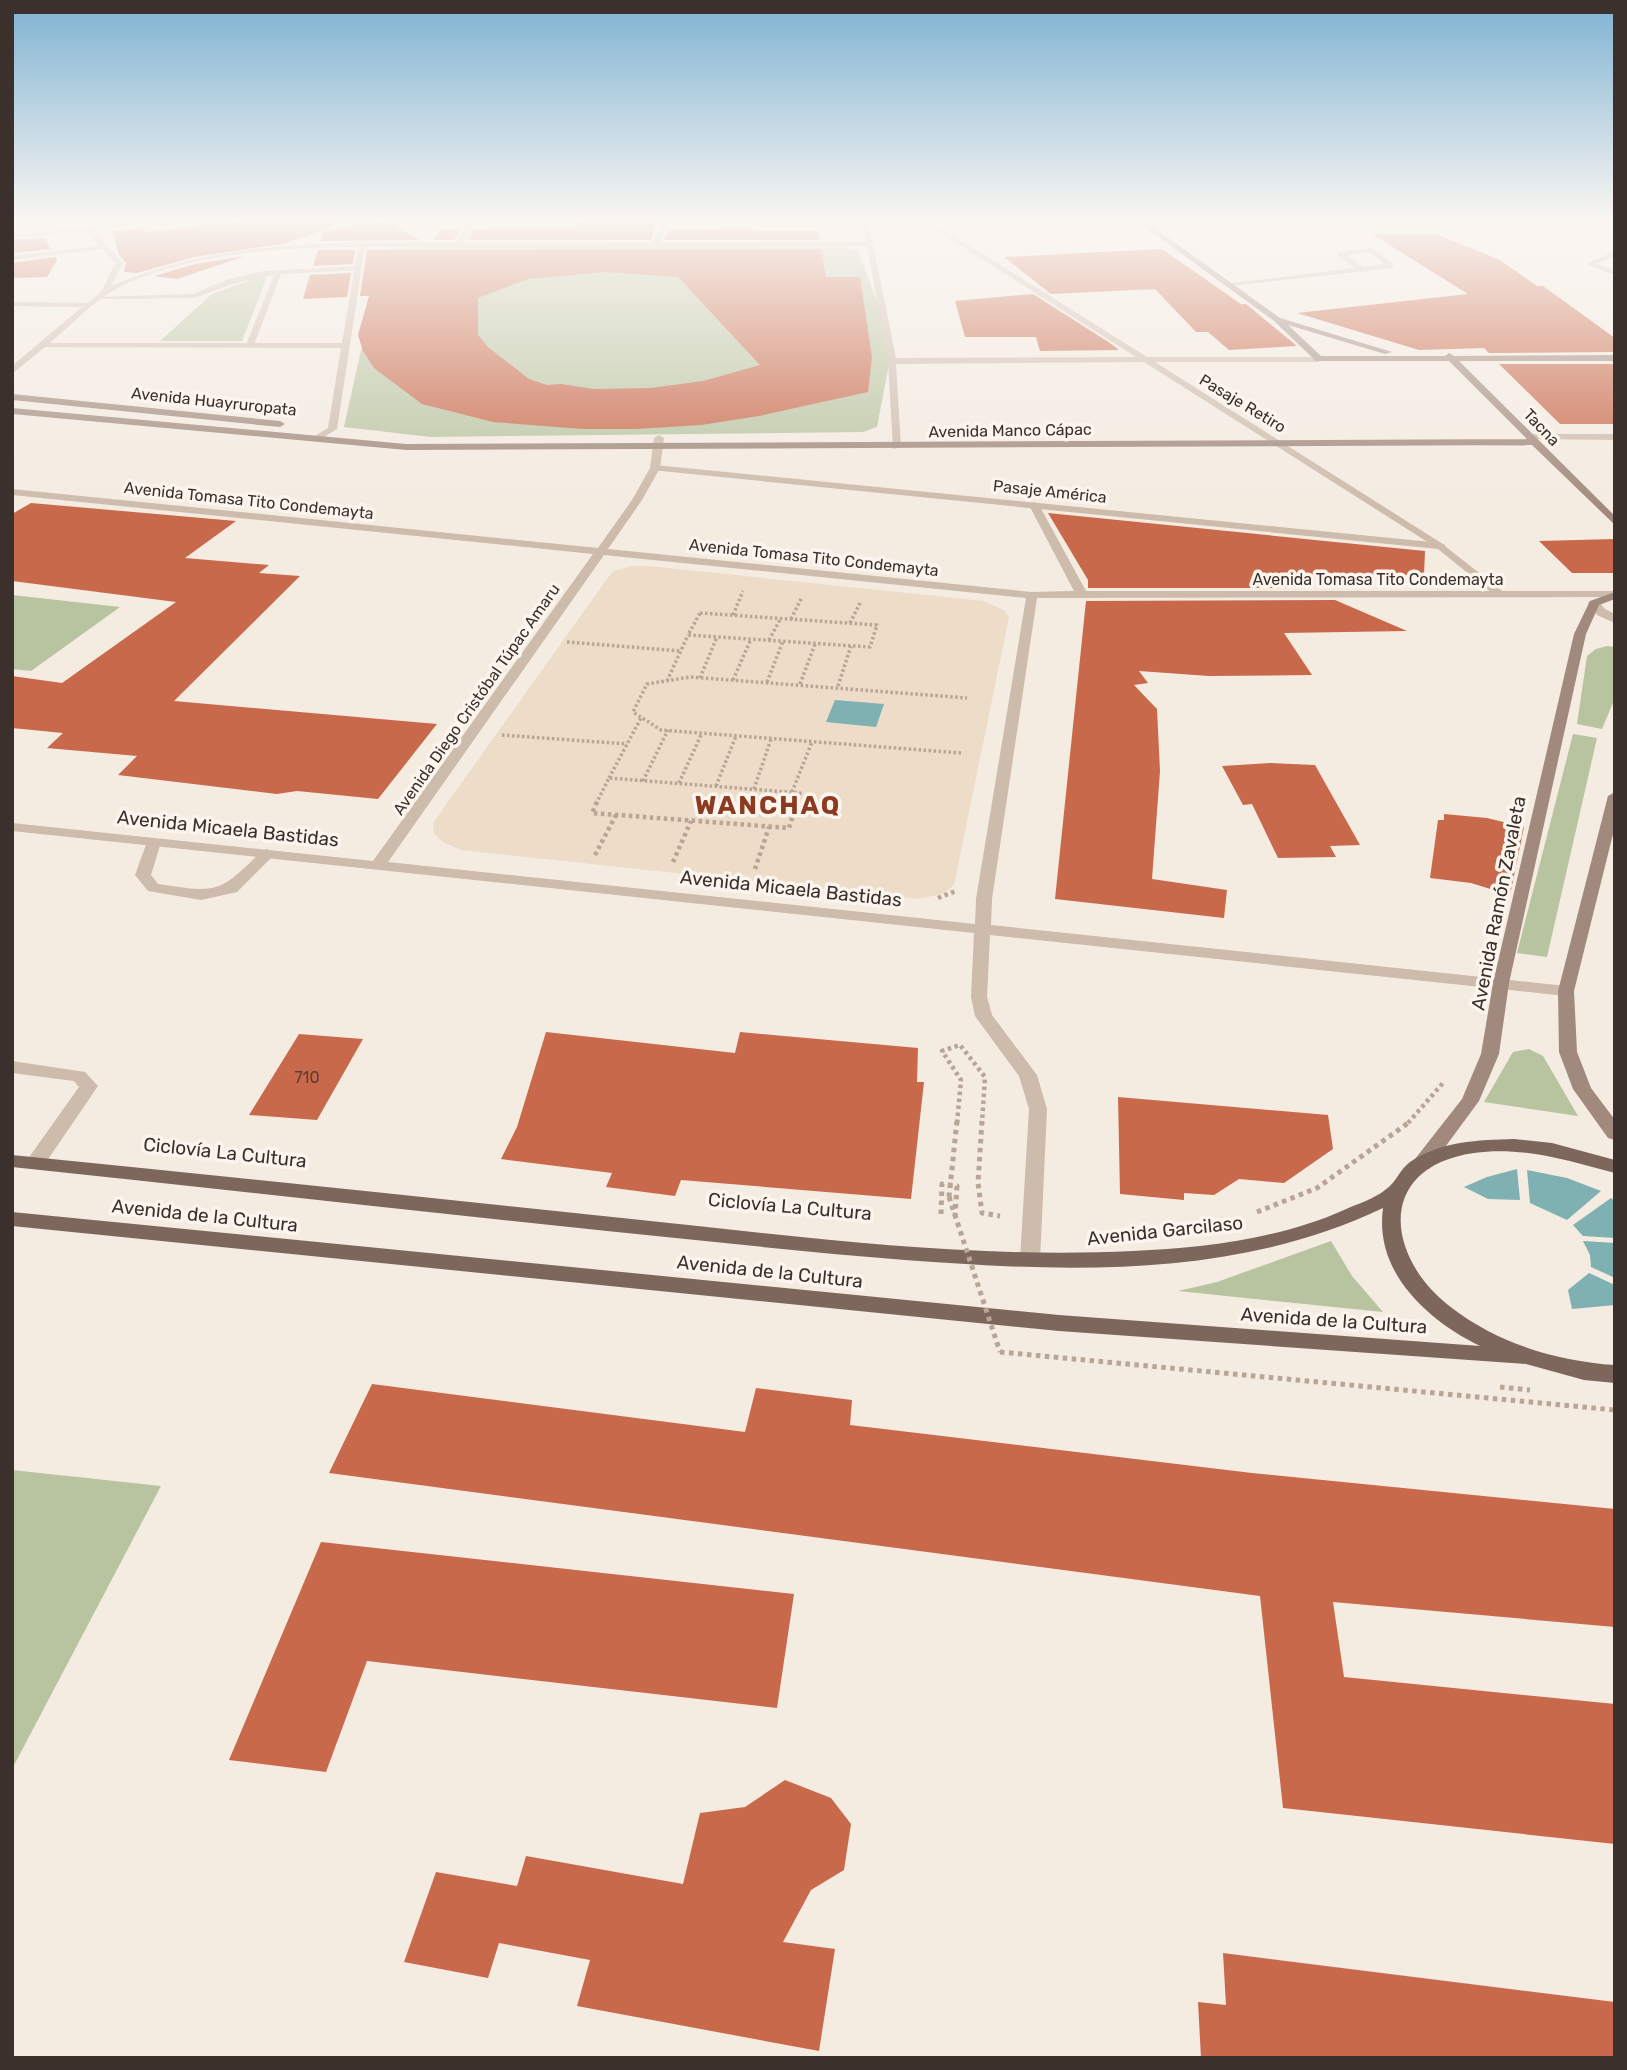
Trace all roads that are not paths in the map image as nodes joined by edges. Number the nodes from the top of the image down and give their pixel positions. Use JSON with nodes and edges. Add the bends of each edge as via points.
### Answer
{"nodes":[{"id":1,"x":78,"y":316,"type":"edge"},
{"id":2,"x":262,"y":316,"type":"edge"},
{"id":3,"x":351,"y":316,"type":"edge"},
{"id":4,"x":883,"y":316,"type":"edge"},
{"id":5,"x":1073,"y":316,"type":"edge"},
{"id":6,"x":1272,"y":316,"type":"edge"},
{"id":7,"x":1277,"y":319,"type":"junction"},
{"id":8,"x":43,"y":345,"type":"junction"},
{"id":9,"x":250,"y":345,"type":"junction"},
{"id":10,"x":346,"y":346,"type":"junction"},
{"id":11,"x":1615,"y":353,"type":"edge"},
{"id":12,"x":1404,"y":354,"type":"junction"},
{"id":13,"x":1316,"y":356,"type":"junction"},
{"id":14,"x":1449,"y":356,"type":"junction"},
{"id":15,"x":1139,"y":358,"type":"junction"},
{"id":16,"x":1615,"y":358,"type":"edge"},
{"id":17,"x":892,"y":359,"type":"junction"},
{"id":18,"x":12,"y":371,"type":"edge"},
{"id":19,"x":12,"y":397,"type":"edge"},
{"id":20,"x":12,"y":411,"type":"edge"},
{"id":21,"x":332,"y":429,"type":"junction"},
{"id":22,"x":1269,"y":437,"type":"junction"},
{"id":23,"x":1615,"y":437,"type":"edge"},
{"id":24,"x":316,"y":439,"type":"junction"},
{"id":25,"x":1534,"y":440,"type":"junction"},
{"id":26,"x":1615,"y":442,"type":"edge"},
{"id":27,"x":409,"y":443,"type":"junction"},
{"id":28,"x":659,"y":443,"type":"junction"},
{"id":29,"x":896,"y":444,"type":"junction"},
{"id":30,"x":1279,"y":444,"type":"junction"},
{"id":31,"x":655,"y":468,"type":"junction"},
{"id":32,"x":12,"y":492,"type":"edge"},
{"id":33,"x":1034,"y":505,"type":"junction"},
{"id":34,"x":1615,"y":522,"type":"edge"},
{"id":35,"x":1441,"y":546,"type":"junction"},
{"id":36,"x":601,"y":552,"type":"junction"},
{"id":37,"x":1500,"y":594,"type":"junction"},
{"id":38,"x":1032,"y":595,"type":"junction"},
{"id":39,"x":1082,"y":595,"type":"junction"},
{"id":40,"x":1615,"y":595,"type":"edge"},
{"id":41,"x":1594,"y":603,"type":"junction"},
{"id":42,"x":1615,"y":619,"type":"edge"},
{"id":43,"x":1615,"y":796,"type":"edge"},
{"id":44,"x":12,"y":827,"type":"edge"},
{"id":45,"x":154,"y":842,"type":"junction"},
{"id":46,"x":267,"y":854,"type":"junction"},
{"id":47,"x":378,"y":865,"type":"junction"},
{"id":48,"x":981,"y":929,"type":"junction"},
{"id":49,"x":1501,"y":983,"type":"junction"},
{"id":50,"x":1566,"y":991,"type":"junction"},
{"id":51,"x":12,"y":1067,"type":"edge"},
{"id":52,"x":1615,"y":1134,"type":"edge"},
{"id":53,"x":12,"y":1161,"type":"edge"},
{"id":54,"x":34,"y":1163,"type":"junction"},
{"id":55,"x":1422,"y":1164,"type":"junction"},
{"id":56,"x":1615,"y":1167,"type":"edge"},
{"id":57,"x":1395,"y":1194,"type":"junction"},
{"id":58,"x":12,"y":1219,"type":"edge"},
{"id":59,"x":889,"y":1253,"type":"joint"},
{"id":60,"x":1030,"y":1260,"type":"junction"},
{"id":61,"x":1523,"y":1357,"type":"junction"},
{"id":62,"x":1615,"y":1374,"type":"edge"}],
"edges":[{"from":1,"to":8,"type":"street"},
{"from":2,"to":9,"type":"street"},
{"from":3,"to":10,"type":"street"},
{"from":4,"to":17,"type":"street"},
{"from":5,"to":15,"type":"street","name":"Pasaje Retiro"},
{"from":6,"to":7,"type":"main road"},
{"from":7,"to":12,"type":"main road"},
{"from":7,"to":13,"type":"main road"},
{"from":8,"to":9,"type":"street"},
{"from":8,"to":18,"type":"street"},
{"from":9,"to":10,"type":"street"},
{"from":10,"to":21,"type":"street"},
{"from":11,"to":14,"type":"main road"},
{"from":12,"to":13,"type":"main road"},
{"from":12,"to":14,"type":"main road"},
{"from":13,"to":14,"type":"main road"},
{"from":13,"to":15,"type":"street"},
{"from":14,"to":16,"type":"main road"},
{"from":14,"to":25,"type":"main road","name":"Tacna"},
{"from":15,"to":17,"type":"street"},
{"from":15,"to":22,"type":"street","name":"Pasaje Retiro"},
{"from":17,"to":29,"type":"street"},
{"from":19,"to":21,"type":"main road","name":"Avenida Huayruropata"},
{"from":20,"to":24,"type":"main road","name":"Avenida Huayruropata"},
{"from":21,"to":24,"type":"street"},
{"from":21,"to":27,"type":"main road","name":"Avenida Huayruropata"},
{"from":22,"to":25,"type":"main road","name":"Avenida Manco Cápac"},
{"from":22,"to":29,"type":"main road","name":"Avenida Manco Cápac"},
{"from":22,"to":30,"type":"street","name":"Pasaje Retiro"},
{"from":23,"to":25,"type":"street","name":"Avenida Manco Cápac"},
{"from":24,"to":27,"type":"main road","name":"Avenida Huayruropata"},
{"from":25,"to":26,"type":"street","name":"Avenida Manco Cápac"},
{"from":25,"to":30,"type":"main road","name":"Avenida Manco Cápac"},
{"from":25,"to":34,"type":"main road","name":"Tacna"},
{"from":27,"to":28,"type":"main road","name":"Avenida Manco Cápac"},
{"from":28,"to":29,"type":"main road","name":"Avenida Manco Cápac"},
{"from":28,"to":31,"type":"street"},
{"from":29,"to":30,"type":"main road","name":"Avenida Manco Cápac"},
{"from":30,"to":35,"type":"street","name":"Pasaje Retiro"},
{"from":31,"to":33,"type":"street","name":"Pasaje América"},
{"from":31,"to":36,"type":"street","name":"Avenida Diego Cristóbal Túpac Amaru"},
{"from":32,"to":36,"type":"street","name":"Avenida Tomasa Tito Condemayta"},
{"from":33,"to":35,"type":"street","name":"Pasaje América"},
{"from":33,"to":39,"type":"street"},
{"from":35,"to":37,"type":"street","name":"Pasaje Retiro"},
{"from":36,"to":38,"type":"street","name":"Avenida Tomasa Tito Condemayta"},
{"from":36,"to":47,"type":"street","name":"Avenida Diego Cristóbal Túpac Amaru"},
{"from":37,"to":39,"type":"street","name":"Avenida Tomasa Tito Condemayta"},
{"from":37,"to":40,"type":"street","name":"Avenida Tomasa Tito Condemayta"},
{"from":38,"to":39,"type":"street","name":"Avenida Tomasa Tito Condemayta"},
{"from":38,"to":48,"type":"street"},
{"from":40,"to":41,"type":"main road"},
{"from":41,"to":42,"type":"street"},
{"from":41,"to":49,"type":"main road","name":"Avenida Ramón Zavaleta","via":[[1580,634]]},
{"from":43,"to":50,"type":"main road"},
{"from":44,"to":45,"type":"street","name":"Avenida Micaela Bastidas"},
{"from":45,"to":46,"type":"street","name":"Avenida Micaela Bastidas"},
{"from":45,"to":46,"type":"street","via":[[143,875],[152,888],[201,895],[232,889]]},
{"from":46,"to":47,"type":"street","name":"Avenida Micaela Bastidas"},
{"from":47,"to":48,"type":"street","name":"Avenida Micaela Bastidas"},
{"from":48,"to":49,"type":"street","name":"Avenida Micaela Bastidas"},
{"from":48,"to":60,"type":"street","via":[[979,997],[984,1016],[1028,1075],[1038,1109]]},
{"from":49,"to":50,"type":"street","name":"Avenida Micaela Bastidas"},
{"from":49,"to":55,"type":"main road","name":"Avenida Ramón Zavaleta","via":[[1483,1074],[1470,1101]]},
{"from":50,"to":52,"type":"main road","via":[[1568,1052],[1582,1089]]},
{"from":51,"to":54,"type":"street","via":[[79,1076],[89,1086]]},
{"from":53,"to":54,"type":"main road","name":"Avenida de la Cultura"},
{"from":54,"to":59,"type":"main road","name":"Avenida de la Cultura"},
{"from":55,"to":56,"type":"main road","name":"Avenida Garcilaso","via":[[1456,1149],[1510,1143],[1571,1152]]},
{"from":55,"to":57,"type":"main road","name":"Avenida Garcilaso"},
{"from":57,"to":60,"type":"main road","name":"Avenida Garcilaso","via":[[1315,1228],[1230,1248],[1122,1261]]},
{"from":57,"to":61,"type":"main road","via":[[1390,1231],[1410,1278],[1459,1324]]},
{"from":58,"to":61,"type":"main road","name":"Avenida de la Cultura","via":[[1045,1321]]},
{"from":59,"to":60,"type":"main road","name":"Avenida Garcilaso"},
{"from":61,"to":62,"type":"main road","via":[[1576,1371]]}]}
